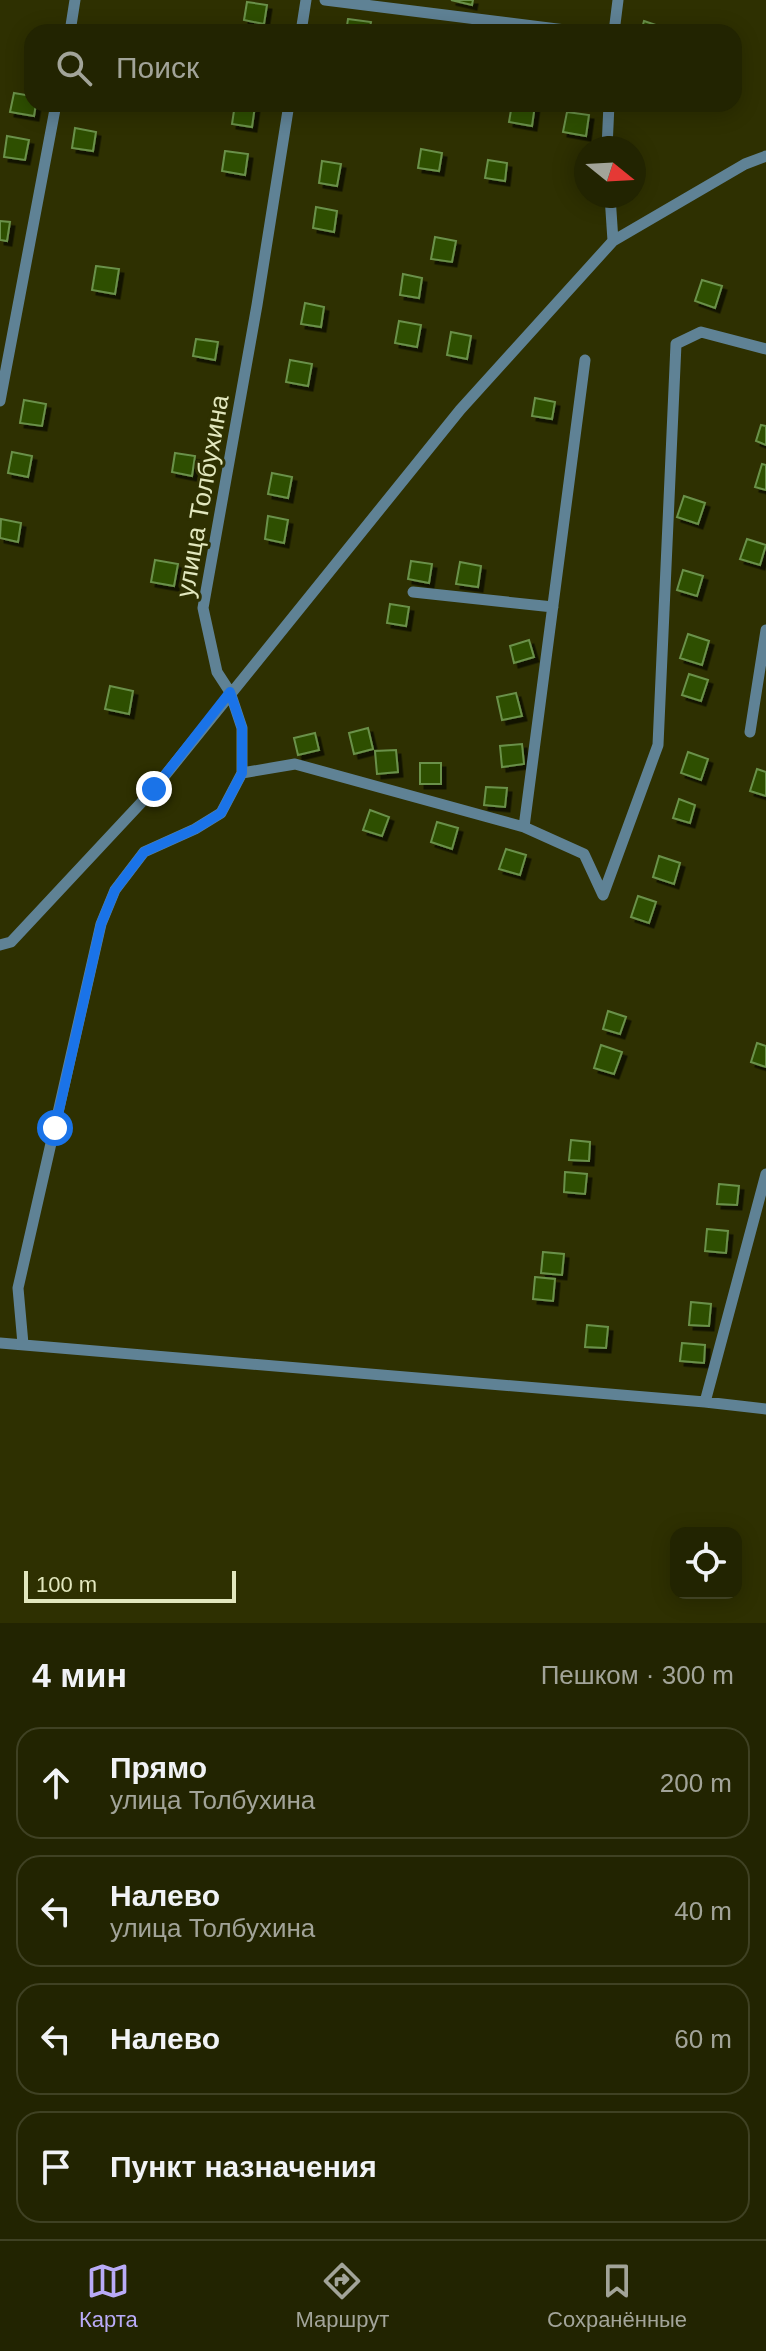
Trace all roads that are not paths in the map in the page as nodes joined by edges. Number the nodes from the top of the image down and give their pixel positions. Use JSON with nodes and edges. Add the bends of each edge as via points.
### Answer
{"nodes":[{"id":1,"x":75,"y":0,"type":"edge"},
{"id":2,"x":306,"y":0,"type":"edge"},
{"id":3,"x":325,"y":0,"type":"edge"},
{"id":4,"x":618,"y":0,"type":"edge"},
{"id":5,"x":71,"y":24,"type":"edge"},
{"id":6,"x":302,"y":24,"type":"edge"},
{"id":7,"x":517,"y":24,"type":"edge"},
{"id":8,"x":615,"y":24,"type":"edge"},
{"id":9,"x":54,"y":112,"type":"edge"},
{"id":10,"x":288,"y":112,"type":"edge"},
{"id":11,"x":609,"y":112,"type":"edge"},
{"id":12,"x":608,"y":136,"type":"edge"},
{"id":13,"x":766,"y":156,"type":"edge"},
{"id":14,"x":611,"y":208,"type":"edge"},
{"id":15,"x":613,"y":241,"type":"junction"},
{"id":16,"x":766,"y":349,"type":"edge"},
{"id":17,"x":585,"y":360,"type":"dead end"},
{"id":18,"x":0,"y":401,"type":"edge"},
{"id":19,"x":413,"y":592,"type":"dead end"},
{"id":20,"x":553,"y":607,"type":"junction"},
{"id":21,"x":766,"y":630,"type":"edge"},
{"id":22,"x":230,"y":692,"type":"junction"},
{"id":23,"x":750,"y":732,"type":"dead end"},
{"id":24,"x":242,"y":773,"type":"junction"},
{"id":25,"x":524,"y":827,"type":"junction"},
{"id":26,"x":0,"y":945,"type":"edge"},
{"id":27,"x":766,"y":1174,"type":"edge"},
{"id":28,"x":0,"y":1343,"type":"edge"},
{"id":29,"x":23,"y":1344,"type":"junction"},
{"id":30,"x":705,"y":1402,"type":"junction"},
{"id":31,"x":766,"y":1409,"type":"edge"}],
"edges":[{"from":1,"to":5,"type":"street"},
{"from":2,"to":6,"type":"street"},
{"from":3,"to":7,"type":"street"},
{"from":4,"to":8,"type":"street"},
{"from":9,"to":18,"type":"street"},
{"from":10,"to":22,"type":"street","name":"улица Толбухина","via":[[203,608],[217,672]]},
{"from":11,"to":12,"type":"street"},
{"from":13,"to":15,"type":"street"},
{"from":14,"to":15,"type":"street"},
{"from":15,"to":22,"type":"street","via":[[460,410]]},
{"from":16,"to":25,"type":"street","via":[[701,332],[676,344],[658,745],[603,895],[584,854]]},
{"from":17,"to":20,"type":"street"},
{"from":19,"to":20,"type":"street"},
{"from":20,"to":25,"type":"street"},
{"from":21,"to":23,"type":"street"},
{"from":22,"to":24,"type":"street","name":"улица Толбухина","via":[[242,728]]},
{"from":22,"to":26,"type":"street","via":[[154,789],[11,942]]},
{"from":24,"to":25,"type":"street","via":[[295,764]]},
{"from":24,"to":29,"type":"street","name":"улица Толбухина","via":[[221,813],[144,852],[115,890],[101,924],[18,1288]]},
{"from":27,"to":30,"type":"street"},
{"from":28,"to":29,"type":"street"},
{"from":29,"to":30,"type":"street"},
{"from":30,"to":31,"type":"street"}]}
